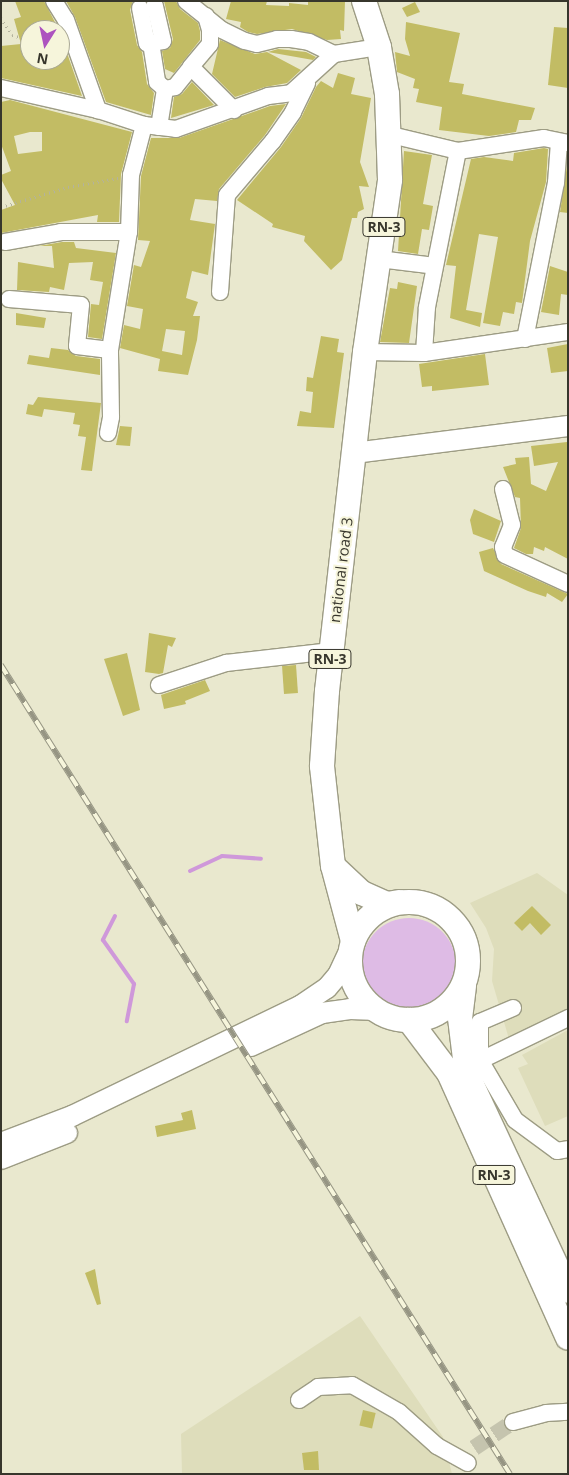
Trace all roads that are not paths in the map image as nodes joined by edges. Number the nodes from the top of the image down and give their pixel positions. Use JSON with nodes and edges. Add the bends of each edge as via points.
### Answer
{"nodes":[{"id":1,"x":54,"y":1,"type":"edge"},
{"id":2,"x":186,"y":1,"type":"edge"},
{"id":3,"x":364,"y":1,"type":"edge"},
{"id":4,"x":148,"y":4,"type":"edge"},
{"id":5,"x":206,"y":16,"type":"junction"},
{"id":6,"x":379,"y":46,"type":"junction"},
{"id":7,"x":334,"y":54,"type":"junction"},
{"id":8,"x":191,"y":67,"type":"junction"},
{"id":9,"x":309,"y":79,"type":"junction"},
{"id":10,"x":1,"y":88,"type":"edge"},
{"id":11,"x":165,"y":89,"type":"junction"},
{"id":12,"x":98,"y":110,"type":"junction"},
{"id":13,"x":234,"y":110,"type":"junction"},
{"id":14,"x":152,"y":126,"type":"junction"},
{"id":15,"x":387,"y":134,"type":"junction"},
{"id":16,"x":563,"y":143,"type":"edge"},
{"id":17,"x":458,"y":151,"type":"junction"},
{"id":18,"x":129,"y":232,"type":"junction"},
{"id":19,"x":5,"y":242,"type":"dead end"},
{"id":20,"x":379,"y":259,"type":"junction"},
{"id":21,"x":435,"y":266,"type":"junction"},
{"id":22,"x":220,"y":292,"type":"dead end"},
{"id":23,"x":9,"y":299,"type":"dead end"},
{"id":24,"x":568,"y":332,"type":"edge"},
{"id":25,"x":525,"y":339,"type":"junction"},
{"id":26,"x":110,"y":350,"type":"junction"},
{"id":27,"x":365,"y":352,"type":"junction"},
{"id":28,"x":424,"y":353,"type":"junction"},
{"id":29,"x":568,"y":426,"type":"edge"},
{"id":30,"x":108,"y":433,"type":"dead end"},
{"id":31,"x":354,"y":453,"type":"junction"},
{"id":32,"x":503,"y":490,"type":"dead end"},
{"id":33,"x":568,"y":584,"type":"edge"},
{"id":34,"x":331,"y":651,"type":"junction"},
{"id":35,"x":159,"y":685,"type":"dead end"},
{"id":36,"x":332,"y":866,"type":"junction"},
{"id":37,"x":399,"y":902,"type":"junction"},
{"id":38,"x":352,"y":944,"type":"junction"},
{"id":39,"x":464,"y":983,"type":"junction"},
{"id":40,"x":513,"y":1008,"type":"dead end"},
{"id":41,"x":377,"y":1010,"type":"junction"},
{"id":42,"x":568,"y":1018,"type":"edge"},
{"id":43,"x":409,"y":1020,"type":"junction"},
{"id":44,"x":473,"y":1064,"type":"junction"},
{"id":45,"x":1,"y":1144,"type":"edge"},
{"id":46,"x":568,"y":1149,"type":"edge"},
{"id":47,"x":1,"y":1159,"type":"edge"},
{"id":48,"x":568,"y":1291,"type":"edge"},
{"id":49,"x":568,"y":1338,"type":"edge"},
{"id":50,"x":299,"y":1400,"type":"dead end"},
{"id":51,"x":568,"y":1412,"type":"edge"},
{"id":52,"x":513,"y":1422,"type":"tunnel mouth"},
{"id":53,"x":470,"y":1462,"type":"edge"}],
"edges":[{"from":1,"to":12,"type":"street","via":[[66,20]]},
{"from":2,"to":5,"type":"street"},
{"from":3,"to":6,"type":"highway","number":"RN-3"},
{"from":4,"to":11,"type":"street","via":[[147,43],[151,43],[157,82]]},
{"from":5,"to":7,"type":"street","via":[[222,30],[245,41],[257,44],[277,38],[291,39],[309,42]]},
{"from":5,"to":8,"type":"street","via":[[210,44]]},
{"from":6,"to":7,"type":"street"},
{"from":6,"to":15,"type":"highway","number":"RN-3","via":[[386,94]]},
{"from":7,"to":9,"type":"street"},
{"from":8,"to":11,"type":"street","via":[[175,88]]},
{"from":8,"to":13,"type":"street"},
{"from":9,"to":13,"type":"street","via":[[291,93],[268,96]]},
{"from":9,"to":22,"type":"street","via":[[293,112],[273,141],[227,195]]},
{"from":10,"to":12,"type":"street"},
{"from":11,"to":14,"type":"street"},
{"from":12,"to":14,"type":"street"},
{"from":13,"to":14,"type":"street","via":[[176,129]]},
{"from":14,"to":18,"type":"street","via":[[131,175]]},
{"from":15,"to":17,"type":"street"},
{"from":15,"to":20,"type":"highway","number":"RN-3","via":[[390,180]]},
{"from":16,"to":17,"type":"street","via":[[544,138]]},
{"from":16,"to":25,"type":"street"},
{"from":17,"to":21,"type":"street"},
{"from":18,"to":19,"type":"street","via":[[61,232]]},
{"from":18,"to":26,"type":"street"},
{"from":20,"to":21,"type":"street"},
{"from":20,"to":27,"type":"highway","number":"RN-3"},
{"from":21,"to":28,"type":"street"},
{"from":23,"to":26,"type":"street","via":[[82,305],[76,346]]},
{"from":24,"to":25,"type":"street"},
{"from":25,"to":28,"type":"street"},
{"from":26,"to":30,"type":"street","via":[[111,417]]},
{"from":27,"to":28,"type":"street"},
{"from":27,"to":31,"type":"highway","number":"RN-3"},
{"from":29,"to":31,"type":"main road"},
{"from":31,"to":34,"type":"highway","name":"national road 3","number":"RN-3"},
{"from":32,"to":33,"type":"street","via":[[512,525],[502,547],[505,555]]},
{"from":34,"to":35,"type":"street","via":[[226,663]]},
{"from":34,"to":36,"type":"highway","name":"national road 3","number":"RN-3","via":[[322,766]]},
{"from":36,"to":37,"type":"highway","via":[[362,893],[387,904]]},
{"from":36,"to":38,"type":"highway","number":"RN-3"},
{"from":37,"to":38,"type":"highway","via":[[376,912],[359,930]]},
{"from":37,"to":39,"type":"highway","via":[[420,903],[434,908],[456,924],[466,942],[469,963]]},
{"from":38,"to":41,"type":"highway","via":[[354,982]]},
{"from":38,"to":45,"type":"main road","via":[[338,975],[327,988],[300,1006],[79,1113]]},
{"from":39,"to":43,"type":"highway","via":[[448,1006],[423,1018]]},
{"from":39,"to":44,"type":"highway","number":"RN-3","via":[[460,1018]]},
{"from":40,"to":44,"type":"street","via":[[480,1022]]},
{"from":41,"to":43,"type":"highway"},
{"from":41,"to":47,"type":"main road","via":[[322,1013],[76,1129]]},
{"from":42,"to":44,"type":"street"},
{"from":43,"to":49,"type":"highway","number":"RN-3","via":[[449,1073]]},
{"from":44,"to":46,"type":"street","via":[[515,1120],[557,1152]]},
{"from":44,"to":48,"type":"highway","number":"RN-3","via":[[472,1085]]},
{"from":50,"to":53,"type":"street","via":[[318,1388],[352,1386],[399,1412],[436,1446]]},
{"from":51,"to":52,"type":"street","via":[[546,1412]]}]}
